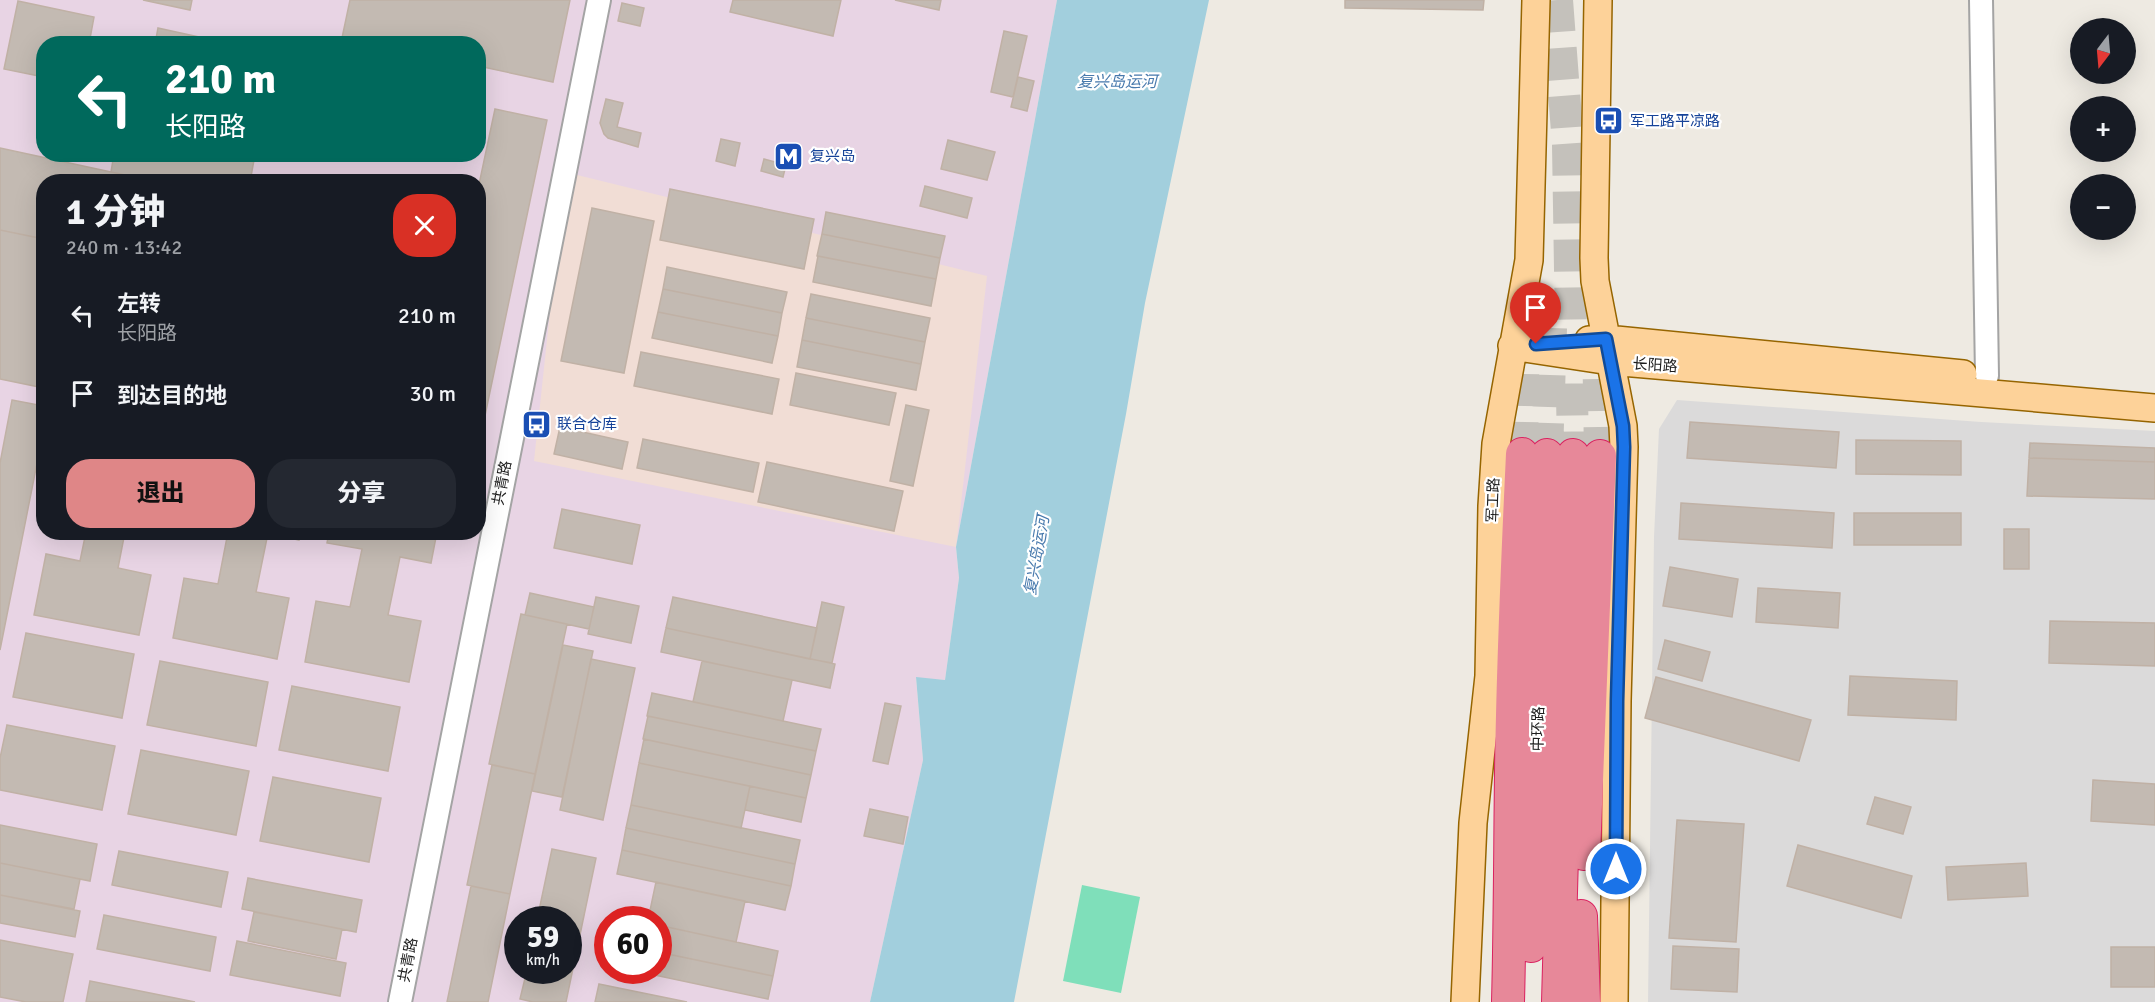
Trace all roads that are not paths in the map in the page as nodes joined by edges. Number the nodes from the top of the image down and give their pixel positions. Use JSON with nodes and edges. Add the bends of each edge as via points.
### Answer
{"nodes":[{"id":1,"x":599,"y":0,"type":"edge"},
{"id":2,"x":1536,"y":0,"type":"edge"},
{"id":3,"x":1598,"y":0,"type":"edge"},
{"id":4,"x":1981,"y":0,"type":"edge"},
{"id":5,"x":1512,"y":346,"type":"junction"},
{"id":6,"x":1608,"y":350,"type":"junction"},
{"id":7,"x":1987,"y":376,"type":"junction"},
{"id":8,"x":2155,"y":393,"type":"edge"},
{"id":9,"x":2155,"y":408,"type":"edge"},
{"id":10,"x":1561,"y":455,"type":"junction"},
{"id":11,"x":1511,"y":773,"type":"junction"},
{"id":12,"x":1581,"y":916,"type":"junction"},
{"id":13,"x":400,"y":1002,"type":"edge"},
{"id":14,"x":1465,"y":1002,"type":"edge"},
{"id":15,"x":1489,"y":1002,"type":"edge"},
{"id":16,"x":1508,"y":1002,"type":"edge"},
{"id":17,"x":1529,"y":1002,"type":"edge"},
{"id":18,"x":1558,"y":1002,"type":"edge"},
{"id":19,"x":1579,"y":1002,"type":"edge"},
{"id":20,"x":1584,"y":1002,"type":"edge"},
{"id":21,"x":1614,"y":1002,"type":"edge"}],
"edges":[{"from":1,"to":13,"type":"street","name":"共青路"},
{"from":2,"to":5,"type":"main road","name":"军工路","via":[[1529,260]]},
{"from":3,"to":6,"type":"main road","via":[[1594,258]]},
{"from":4,"to":7,"type":"street"},
{"from":5,"to":6,"type":"main road","name":"长阳路"},
{"from":5,"to":14,"type":"main road","name":"军工路","via":[[1496,444],[1489,676],[1473,823]]},
{"from":6,"to":7,"type":"main road","name":"长阳路"},
{"from":6,"to":9,"type":"main road","name":"长阳路"},
{"from":6,"to":21,"type":"main road","via":[[1624,447]]},
{"from":7,"to":8,"type":"main road","name":"长阳路"},
{"from":10,"to":11,"type":"highway","via":[[1515,602]]},
{"from":10,"to":12,"type":"highway"},
{"from":10,"to":17,"type":"highway","name":"中环路"},
{"from":10,"to":18,"type":"highway","name":"中环路"},
{"from":11,"to":15,"type":"highway"},
{"from":11,"to":16,"type":"highway"},
{"from":12,"to":19,"type":"highway"},
{"from":12,"to":20,"type":"highway"}]}
